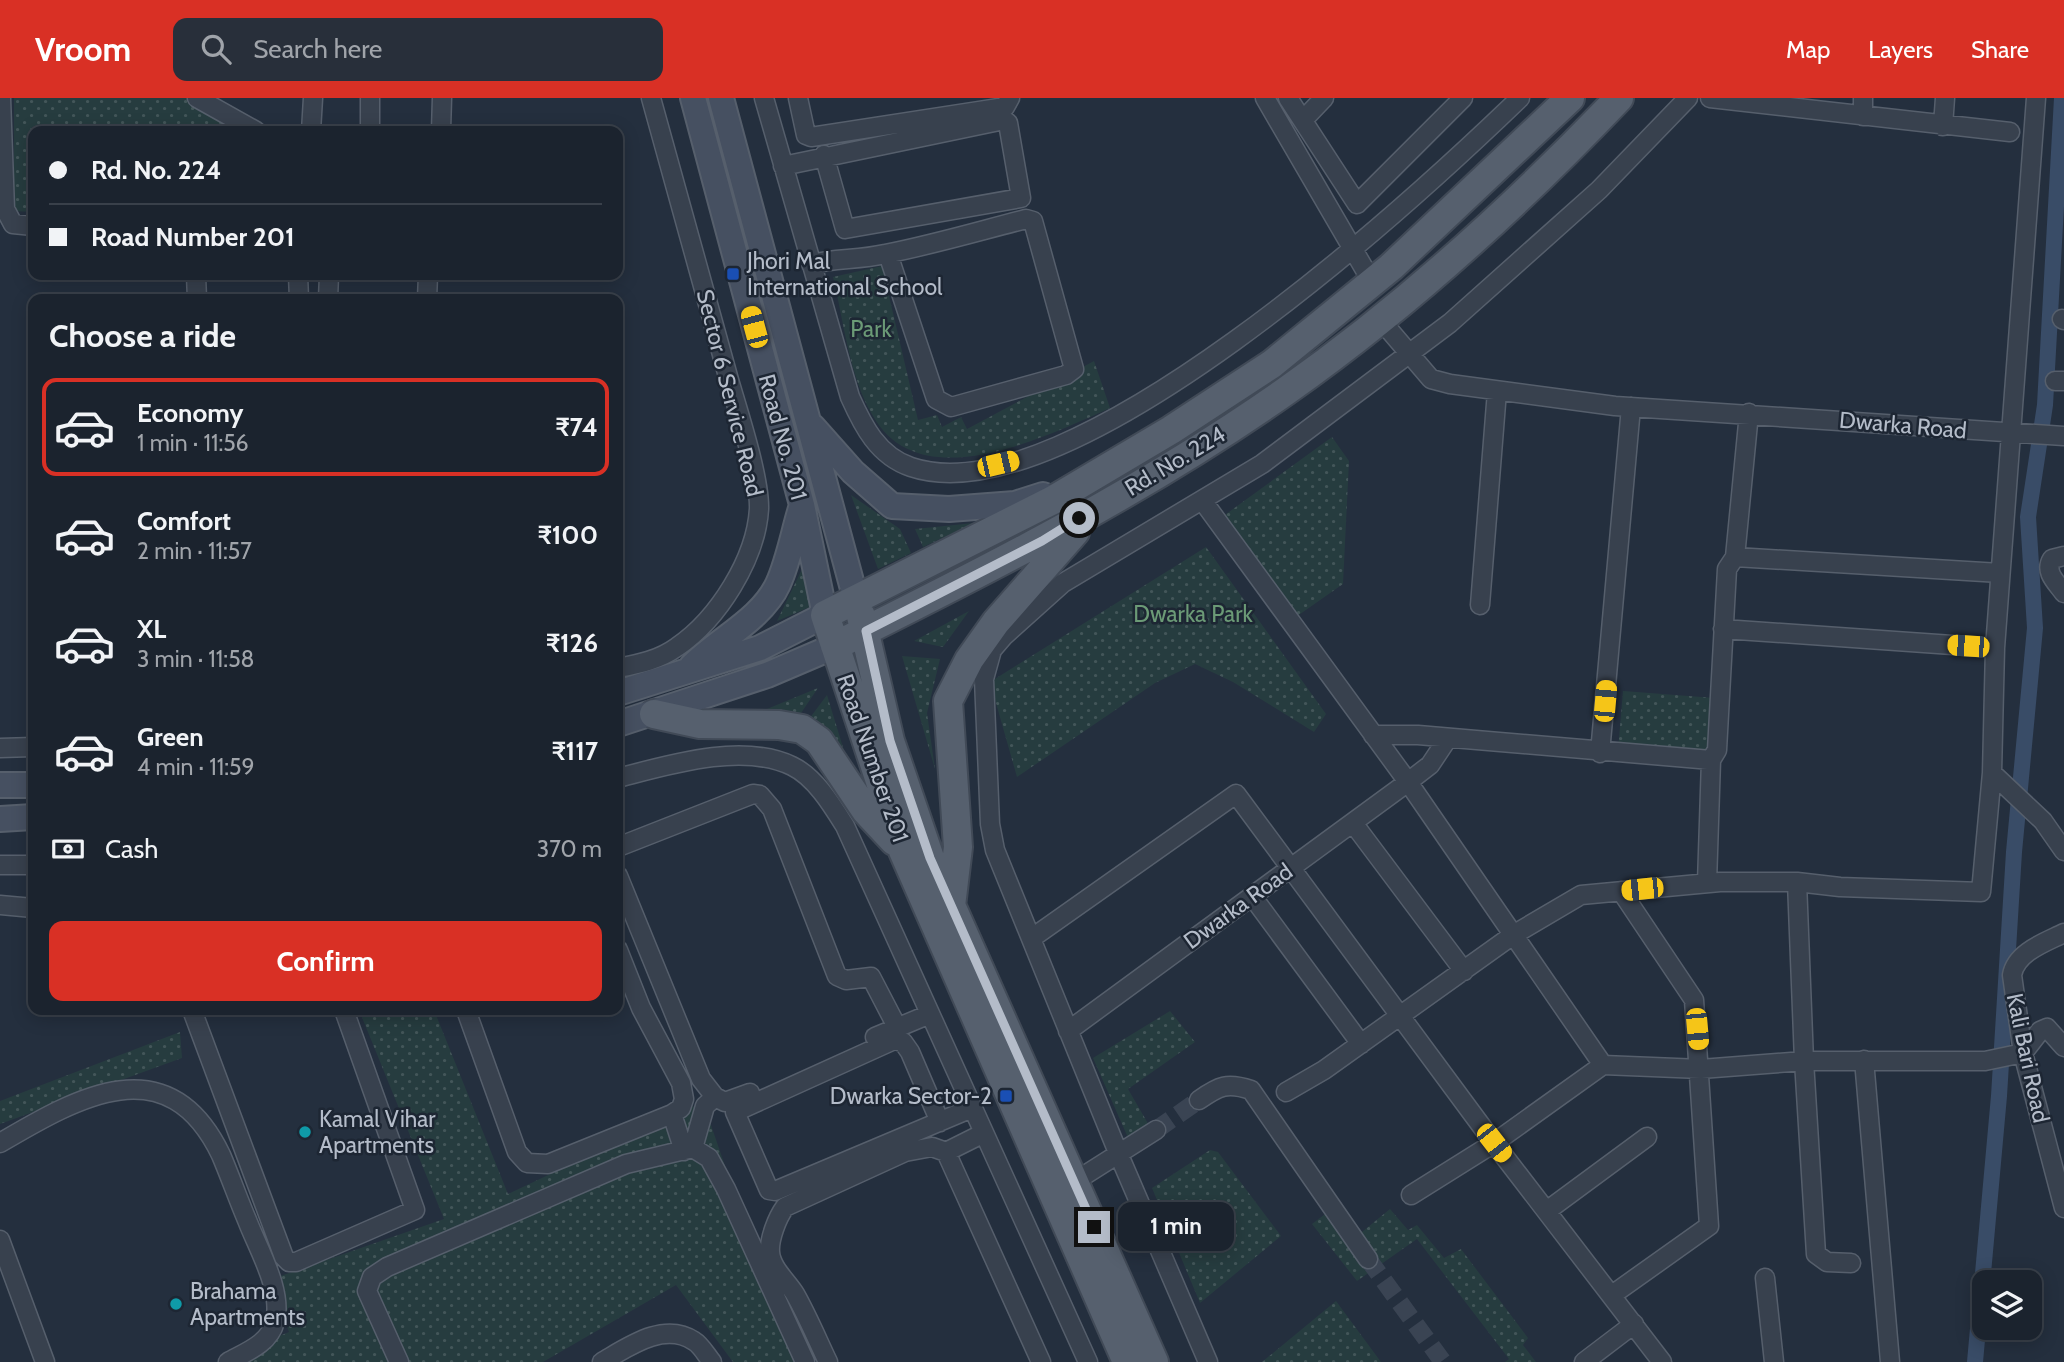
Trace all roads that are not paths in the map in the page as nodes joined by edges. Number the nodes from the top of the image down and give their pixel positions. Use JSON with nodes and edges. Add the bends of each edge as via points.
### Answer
{"nodes":[{"id":1,"x":1,"y":98,"type":"edge"},
{"id":2,"x":197,"y":98,"type":"edge"},
{"id":3,"x":313,"y":98,"type":"edge"},
{"id":4,"x":370,"y":98,"type":"edge"},
{"id":5,"x":442,"y":98,"type":"edge"},
{"id":6,"x":651,"y":98,"type":"edge"},
{"id":7,"x":692,"y":98,"type":"edge"},
{"id":8,"x":721,"y":98,"type":"edge"},
{"id":9,"x":764,"y":98,"type":"edge"},
{"id":10,"x":798,"y":98,"type":"edge"},
{"id":11,"x":1010,"y":98,"type":"edge"},
{"id":12,"x":1265,"y":98,"type":"edge"},
{"id":13,"x":1288,"y":98,"type":"edge"},
{"id":14,"x":1324,"y":98,"type":"edge"},
{"id":15,"x":1463,"y":98,"type":"edge"},
{"id":16,"x":1520,"y":98,"type":"edge"},
{"id":17,"x":1570,"y":98,"type":"edge"},
{"id":18,"x":1619,"y":98,"type":"edge"},
{"id":19,"x":1688,"y":98,"type":"edge"},
{"id":20,"x":1710,"y":98,"type":"edge"},
{"id":21,"x":1863,"y":98,"type":"edge"},
{"id":22,"x":1945,"y":98,"type":"edge"},
{"id":23,"x":2036,"y":98,"type":"edge"},
{"id":24,"x":219,"y":104,"type":"edge"},
{"id":25,"x":1863,"y":116,"type":"junction"},
{"id":26,"x":1304,"y":120,"type":"junction"},
{"id":27,"x":249,"y":126,"type":"edge"},
{"id":28,"x":311,"y":126,"type":"edge"},
{"id":29,"x":370,"y":126,"type":"edge"},
{"id":30,"x":441,"y":126,"type":"edge"},
{"id":31,"x":1943,"y":126,"type":"junction"},
{"id":32,"x":2010,"y":132,"type":"dead end"},
{"id":33,"x":806,"y":135,"type":"junction"},
{"id":34,"x":776,"y":142,"type":"junction"},
{"id":35,"x":824,"y":155,"type":"junction"},
{"id":36,"x":783,"y":166,"type":"junction"},
{"id":37,"x":2,"y":194,"type":"edge"},
{"id":38,"x":28,"y":226,"type":"edge"},
{"id":39,"x":1351,"y":250,"type":"junction"},
{"id":40,"x":888,"y":254,"type":"junction"},
{"id":41,"x":813,"y":270,"type":"junction"},
{"id":42,"x":1372,"y":282,"type":"junction"},
{"id":43,"x":1379,"y":318,"type":"junction"},
{"id":44,"x":1410,"y":353,"type":"junction"},
{"id":45,"x":1497,"y":391,"type":"junction"},
{"id":46,"x":1631,"y":407,"type":"junction"},
{"id":47,"x":1749,"y":413,"type":"junction"},
{"id":48,"x":808,"y":421,"type":"junction"},
{"id":49,"x":2012,"y":435,"type":"junction"},
{"id":50,"x":2060,"y":436,"type":"edge"},
{"id":51,"x":1083,"y":481,"type":"junction"},
{"id":52,"x":1202,"y":500,"type":"junction"},
{"id":53,"x":802,"y":505,"type":"junction"},
{"id":54,"x":1098,"y":507,"type":"junction"},
{"id":55,"x":2064,"y":556,"type":"edge"},
{"id":56,"x":1735,"y":557,"type":"junction"},
{"id":57,"x":2000,"y":573,"type":"junction"},
{"id":58,"x":2064,"y":593,"type":"edge"},
{"id":59,"x":856,"y":600,"type":"junction"},
{"id":60,"x":1480,"y":606,"type":"dead end"},
{"id":61,"x":825,"y":615,"type":"junction"},
{"id":62,"x":1723,"y":629,"type":"junction"},
{"id":63,"x":866,"y":631,"type":"junction"},
{"id":64,"x":835,"y":646,"type":"junction"},
{"id":65,"x":1995,"y":648,"type":"junction"},
{"id":66,"x":623,"y":666,"type":"edge"},
{"id":67,"x":687,"y":671,"type":"junction"},
{"id":68,"x":623,"y":691,"type":"edge"},
{"id":69,"x":653,"y":713,"type":"junction"},
{"id":70,"x":623,"y":722,"type":"edge"},
{"id":71,"x":1373,"y":734,"type":"junction"},
{"id":72,"x":1448,"y":738,"type":"junction"},
{"id":73,"x":28,"y":747,"type":"edge"},
{"id":74,"x":0,"y":748,"type":"edge"},
{"id":75,"x":1600,"y":753,"type":"junction"},
{"id":76,"x":1711,"y":760,"type":"junction"},
{"id":77,"x":1992,"y":773,"type":"junction"},
{"id":78,"x":623,"y":777,"type":"edge"},
{"id":79,"x":1408,"y":782,"type":"junction"},
{"id":80,"x":0,"y":785,"type":"edge"},
{"id":81,"x":28,"y":785,"type":"edge"},
{"id":82,"x":28,"y":817,"type":"edge"},
{"id":83,"x":0,"y":818,"type":"edge"},
{"id":84,"x":1353,"y":823,"type":"junction"},
{"id":85,"x":623,"y":845,"type":"edge"},
{"id":86,"x":903,"y":851,"type":"junction"},
{"id":87,"x":2064,"y":851,"type":"edge"},
{"id":88,"x":0,"y":865,"type":"edge"},
{"id":89,"x":28,"y":865,"type":"edge"},
{"id":90,"x":1291,"y":868,"type":"junction"},
{"id":91,"x":1797,"y":882,"type":"junction"},
{"id":92,"x":1707,"y":883,"type":"junction"},
{"id":93,"x":623,"y":888,"type":"edge"},
{"id":94,"x":1621,"y":891,"type":"junction"},
{"id":95,"x":1252,"y":896,"type":"junction"},
{"id":96,"x":0,"y":905,"type":"edge"},
{"id":97,"x":951,"y":906,"type":"junction"},
{"id":98,"x":28,"y":908,"type":"edge"},
{"id":99,"x":2064,"y":933,"type":"edge"},
{"id":100,"x":1513,"y":935,"type":"junction"},
{"id":101,"x":1032,"y":938,"type":"junction"},
{"id":102,"x":623,"y":963,"type":"edge"},
{"id":103,"x":1464,"y":971,"type":"junction"},
{"id":104,"x":930,"y":1014,"type":"junction"},
{"id":105,"x":194,"y":1015,"type":"edge"},
{"id":106,"x":346,"y":1015,"type":"edge"},
{"id":107,"x":468,"y":1015,"type":"edge"},
{"id":108,"x":1399,"y":1017,"type":"junction"},
{"id":109,"x":897,"y":1027,"type":"junction"},
{"id":110,"x":1068,"y":1031,"type":"junction"},
{"id":111,"x":1361,"y":1044,"type":"junction"},
{"id":112,"x":2064,"y":1047,"type":"edge"},
{"id":113,"x":2023,"y":1053,"type":"junction"},
{"id":114,"x":1864,"y":1060,"type":"junction"},
{"id":115,"x":1804,"y":1061,"type":"junction"},
{"id":116,"x":1603,"y":1065,"type":"junction"},
{"id":117,"x":1700,"y":1069,"type":"junction"},
{"id":118,"x":1286,"y":1093,"type":"dead end"},
{"id":119,"x":715,"y":1097,"type":"junction"},
{"id":120,"x":1199,"y":1100,"type":"tunnel mouth"},
{"id":121,"x":972,"y":1108,"type":"junction"},
{"id":122,"x":672,"y":1114,"type":"junction"},
{"id":123,"x":940,"y":1122,"type":"junction"},
{"id":124,"x":1156,"y":1130,"type":"tunnel mouth"},
{"id":125,"x":984,"y":1133,"type":"junction"},
{"id":126,"x":1647,"y":1138,"type":"dead end"},
{"id":127,"x":0,"y":1143,"type":"edge"},
{"id":128,"x":1494,"y":1143,"type":"junction"},
{"id":129,"x":689,"y":1149,"type":"junction"},
{"id":130,"x":946,"y":1152,"type":"junction"},
{"id":131,"x":1119,"y":1155,"type":"junction"},
{"id":132,"x":1074,"y":1182,"type":"junction"},
{"id":133,"x":1411,"y":1195,"type":"dead end"},
{"id":134,"x":2064,"y":1208,"type":"edge"},
{"id":135,"x":1548,"y":1210,"type":"junction"},
{"id":136,"x":0,"y":1240,"type":"edge"},
{"id":137,"x":1368,"y":1259,"type":"tunnel mouth"},
{"id":138,"x":1851,"y":1263,"type":"dead end"},
{"id":139,"x":1765,"y":1278,"type":"dead end"},
{"id":140,"x":1612,"y":1296,"type":"junction"},
{"id":141,"x":1634,"y":1324,"type":"junction"},
{"id":142,"x":45,"y":1362,"type":"edge"},
{"id":143,"x":228,"y":1362,"type":"edge"},
{"id":144,"x":399,"y":1362,"type":"edge"},
{"id":145,"x":603,"y":1362,"type":"edge"},
{"id":146,"x":712,"y":1362,"type":"edge"},
{"id":147,"x":805,"y":1362,"type":"edge"},
{"id":148,"x":828,"y":1362,"type":"edge"},
{"id":149,"x":1041,"y":1362,"type":"edge"},
{"id":150,"x":1088,"y":1362,"type":"edge"},
{"id":151,"x":1127,"y":1362,"type":"edge"},
{"id":152,"x":1154,"y":1362,"type":"edge"},
{"id":153,"x":1208,"y":1362,"type":"edge"},
{"id":154,"x":1584,"y":1362,"type":"edge"},
{"id":155,"x":1662,"y":1362,"type":"edge"},
{"id":156,"x":1774,"y":1362,"type":"edge"},
{"id":157,"x":1890,"y":1362,"type":"edge"}],
"edges":[{"from":1,"to":37,"type":"street"},
{"from":2,"to":24,"type":"street"},
{"from":3,"to":28,"type":"street"},
{"from":4,"to":29,"type":"street"},
{"from":5,"to":30,"type":"street"},
{"from":6,"to":66,"type":"street","name":"Sector 6 Service Road","via":[[745,437],[759,506],[744,561],[708,620],[660,657]]},
{"from":7,"to":53,"type":"main road","name":"Road No. 201"},
{"from":8,"to":48,"type":"main road","name":"Road No. 201"},
{"from":9,"to":34,"type":"street"},
{"from":10,"to":33,"type":"street"},
{"from":11,"to":33,"type":"street","via":[[1005,107]]},
{"from":12,"to":39,"type":"street"},
{"from":13,"to":26,"type":"street"},
{"from":14,"to":26,"type":"street"},
{"from":15,"to":26,"type":"street","via":[[1357,204]]},
{"from":16,"to":39,"type":"street"},
{"from":17,"to":42,"type":"main road","name":"Rd. No. 224"},
{"from":18,"to":43,"type":"main road","name":"Rd. No. 224","via":[[1564,155]]},
{"from":19,"to":44,"type":"street","via":[[1539,245]]},
{"from":20,"to":25,"type":"street"},
{"from":21,"to":25,"type":"street"},
{"from":22,"to":31,"type":"street"},
{"from":23,"to":49,"type":"street"},
{"from":24,"to":27,"type":"street"},
{"from":25,"to":31,"type":"street"},
{"from":31,"to":32,"type":"street"},
{"from":33,"to":34,"type":"street"},
{"from":34,"to":36,"type":"street"},
{"from":35,"to":35,"type":"street","via":[[1004,120],[1021,198],[845,229]]},
{"from":35,"to":36,"type":"street"},
{"from":36,"to":41,"type":"street"},
{"from":37,"to":38,"type":"street","via":[[13,224]]},
{"from":39,"to":41,"type":"street","via":[[1202,366],[1102,425],[1044,452],[953,472],[909,467],[874,441],[850,397]]},
{"from":39,"to":42,"type":"street"},
{"from":40,"to":40,"type":"street","via":[[1033,220],[1074,369],[1053,379],[943,406],[936,399]]},
{"from":40,"to":41,"type":"street","via":[[853,260],[842,257]]},
{"from":42,"to":51,"type":"main road","name":"Rd. No. 224","via":[[1272,364]]},
{"from":43,"to":44,"type":"street","name":"Dwarka Road"},
{"from":43,"to":54,"type":"main road","name":"Rd. No. 224","via":[[1277,397],[1191,454]]},
{"from":44,"to":45,"type":"street","name":"Dwarka Road","via":[[1439,383]]},
{"from":44,"to":52,"type":"street","via":[[1288,446]]},
{"from":45,"to":46,"type":"street","name":"Dwarka Road"},
{"from":45,"to":60,"type":"street"},
{"from":46,"to":47,"type":"street","name":"Dwarka Road"},
{"from":46,"to":75,"type":"street"},
{"from":47,"to":49,"type":"street","name":"Dwarka Road"},
{"from":47,"to":56,"type":"street"},
{"from":48,"to":51,"type":"main road","via":[[853,472],[892,506],[949,509],[1015,504]]},
{"from":48,"to":59,"type":"main road","name":"Road No. 201"},
{"from":49,"to":50,"type":"street","name":"Dwarka Road"},
{"from":49,"to":57,"type":"street"},
{"from":51,"to":59,"type":"main road","name":"Rd. No. 224"},
{"from":52,"to":71,"type":"street"},
{"from":52,"to":101,"type":"street","via":[[1054,590],[992,650],[985,679],[990,824],[995,850]]},
{"from":53,"to":61,"type":"main road","name":"Road No. 201"},
{"from":53,"to":67,"type":"main road","via":[[778,584],[755,614]]},
{"from":54,"to":63,"type":"main road","name":"Rd. No. 224","via":[[1042,541]]},
{"from":54,"to":97,"type":"main road","via":[[996,622],[948,701],[958,847]]},
{"from":55,"to":58,"type":"street","via":[[2048,565]]},
{"from":56,"to":57,"type":"street"},
{"from":56,"to":62,"type":"street","via":[[1727,569]]},
{"from":57,"to":65,"type":"street"},
{"from":59,"to":61,"type":"main road","name":"Rd. No. 224"},
{"from":59,"to":63,"type":"main road","name":"Road Number 201"},
{"from":61,"to":64,"type":"main road","name":"Road Number 201"},
{"from":61,"to":67,"type":"main road","name":"Rd. No. 224","via":[[760,648]]},
{"from":62,"to":65,"type":"street"},
{"from":62,"to":76,"type":"street","via":[[1717,750]]},
{"from":63,"to":64,"type":"main road","name":"Rd. No. 224"},
{"from":63,"to":97,"type":"main road","name":"Road Number 201","via":[[890,741]]},
{"from":64,"to":69,"type":"main road","name":"Rd. No. 224","via":[[767,675]]},
{"from":64,"to":86,"type":"main road","name":"Road Number 201"},
{"from":65,"to":77,"type":"street"},
{"from":67,"to":68,"type":"main road","name":"Rd. No. 224"},
{"from":69,"to":70,"type":"main road","name":"Rd. No. 224"},
{"from":69,"to":86,"type":"main road","via":[[701,724],[802,729],[819,741],[866,811]]},
{"from":71,"to":72,"type":"street"},
{"from":71,"to":79,"type":"street"},
{"from":72,"to":75,"type":"street"},
{"from":72,"to":79,"type":"street","name":"Dwarka Road","via":[[1430,765]]},
{"from":73,"to":74,"type":"street"},
{"from":75,"to":76,"type":"street"},
{"from":76,"to":92,"type":"street"},
{"from":77,"to":87,"type":"street","via":[[2043,821]]},
{"from":77,"to":91,"type":"street","via":[[1981,892]]},
{"from":78,"to":104,"type":"street","via":[[717,757],[765,759],[793,766],[826,797],[845,826]]},
{"from":79,"to":84,"type":"street","name":"Dwarka Road"},
{"from":79,"to":100,"type":"street"},
{"from":80,"to":81,"type":"main road"},
{"from":82,"to":83,"type":"main road"},
{"from":84,"to":90,"type":"street","name":"Dwarka Road"},
{"from":84,"to":103,"type":"street"},
{"from":85,"to":109,"type":"street","via":[[760,795],[772,809],[838,976],[846,981],[867,976],[875,980]]},
{"from":86,"to":151,"type":"main road","name":"Road Number 201"},
{"from":88,"to":89,"type":"street"},
{"from":90,"to":95,"type":"street","name":"Dwarka Road"},
{"from":90,"to":101,"type":"street","via":[[1236,794],[1232,795]]},
{"from":90,"to":108,"type":"street"},
{"from":91,"to":92,"type":"street"},
{"from":91,"to":115,"type":"street"},
{"from":92,"to":94,"type":"street"},
{"from":93,"to":119,"type":"street","via":[[701,1079]]},
{"from":94,"to":100,"type":"street","via":[[1576,897]]},
{"from":94,"to":117,"type":"street","via":[[1692,995]]},
{"from":95,"to":110,"type":"street","name":"Dwarka Road"},
{"from":95,"to":111,"type":"street"},
{"from":96,"to":98,"type":"street"},
{"from":97,"to":132,"type":"main road","name":"Road Number 201"},
{"from":99,"to":113,"type":"street","name":"Kali Bari Road","via":[[2014,965]]},
{"from":100,"to":103,"type":"street"},
{"from":100,"to":116,"type":"street"},
{"from":101,"to":110,"type":"street"},
{"from":102,"to":122,"type":"street","via":[[681,1083],[684,1098],[681,1108]]},
{"from":103,"to":108,"type":"street"},
{"from":104,"to":109,"type":"street"},
{"from":104,"to":121,"type":"street"},
{"from":105,"to":106,"type":"street","via":[[284,1256],[296,1262],[415,1210]]},
{"from":107,"to":122,"type":"street","via":[[517,1152],[527,1163],[548,1164]]},
{"from":108,"to":111,"type":"street"},
{"from":108,"to":128,"type":"street"},
{"from":109,"to":119,"type":"street","via":[[738,1098],[724,1102]]},
{"from":110,"to":131,"type":"street"},
{"from":111,"to":118,"type":"street"},
{"from":112,"to":113,"type":"street","via":[[2047,1028]]},
{"from":113,"to":114,"type":"street","via":[[1985,1061]]},
{"from":113,"to":134,"type":"street","name":"Kali Bari Road"},
{"from":114,"to":115,"type":"street"},
{"from":114,"to":157,"type":"street"},
{"from":115,"to":117,"type":"street"},
{"from":115,"to":138,"type":"street","via":[[1816,1254],[1827,1262]]},
{"from":116,"to":117,"type":"street"},
{"from":116,"to":128,"type":"street"},
{"from":117,"to":140,"type":"street","via":[[1709,1226]]},
{"from":119,"to":129,"type":"street","via":[[705,1106]]},
{"from":120,"to":137,"type":"street","via":[[1233,1084],[1251,1090]]},
{"from":121,"to":123,"type":"street"},
{"from":121,"to":125,"type":"street"},
{"from":122,"to":129,"type":"street"},
{"from":123,"to":123,"type":"street","via":[[775,1191],[769,1190],[734,1112],[894,1040],[903,1042],[910,1052]]},
{"from":124,"to":131,"type":"street"},
{"from":125,"to":130,"type":"street"},
{"from":125,"to":150,"type":"street"},
{"from":126,"to":135,"type":"street"},
{"from":127,"to":143,"type":"street","via":[[52,1113],[99,1095],[138,1087],[170,1095],[196,1117],[220,1153],[270,1277],[277,1308],[275,1323],[259,1346]]},
{"from":128,"to":133,"type":"street"},
{"from":128,"to":135,"type":"street"},
{"from":129,"to":144,"type":"street","via":[[626,1164],[372,1277],[367,1291]]},
{"from":129,"to":147,"type":"street","via":[[709,1158],[726,1189]]},
{"from":130,"to":148,"type":"street","via":[[932,1147],[905,1152],[785,1207],[778,1216],[770,1255]]},
{"from":130,"to":149,"type":"street"},
{"from":131,"to":132,"type":"street"},
{"from":131,"to":153,"type":"street"},
{"from":132,"to":152,"type":"main road","name":"Road Number 201"},
{"from":135,"to":140,"type":"street"},
{"from":136,"to":142,"type":"street"},
{"from":139,"to":156,"type":"street"},
{"from":140,"to":141,"type":"street"},
{"from":141,"to":154,"type":"street"},
{"from":141,"to":155,"type":"street"},
{"from":145,"to":146,"type":"street","via":[[635,1343],[663,1334],[695,1341]]}]}
